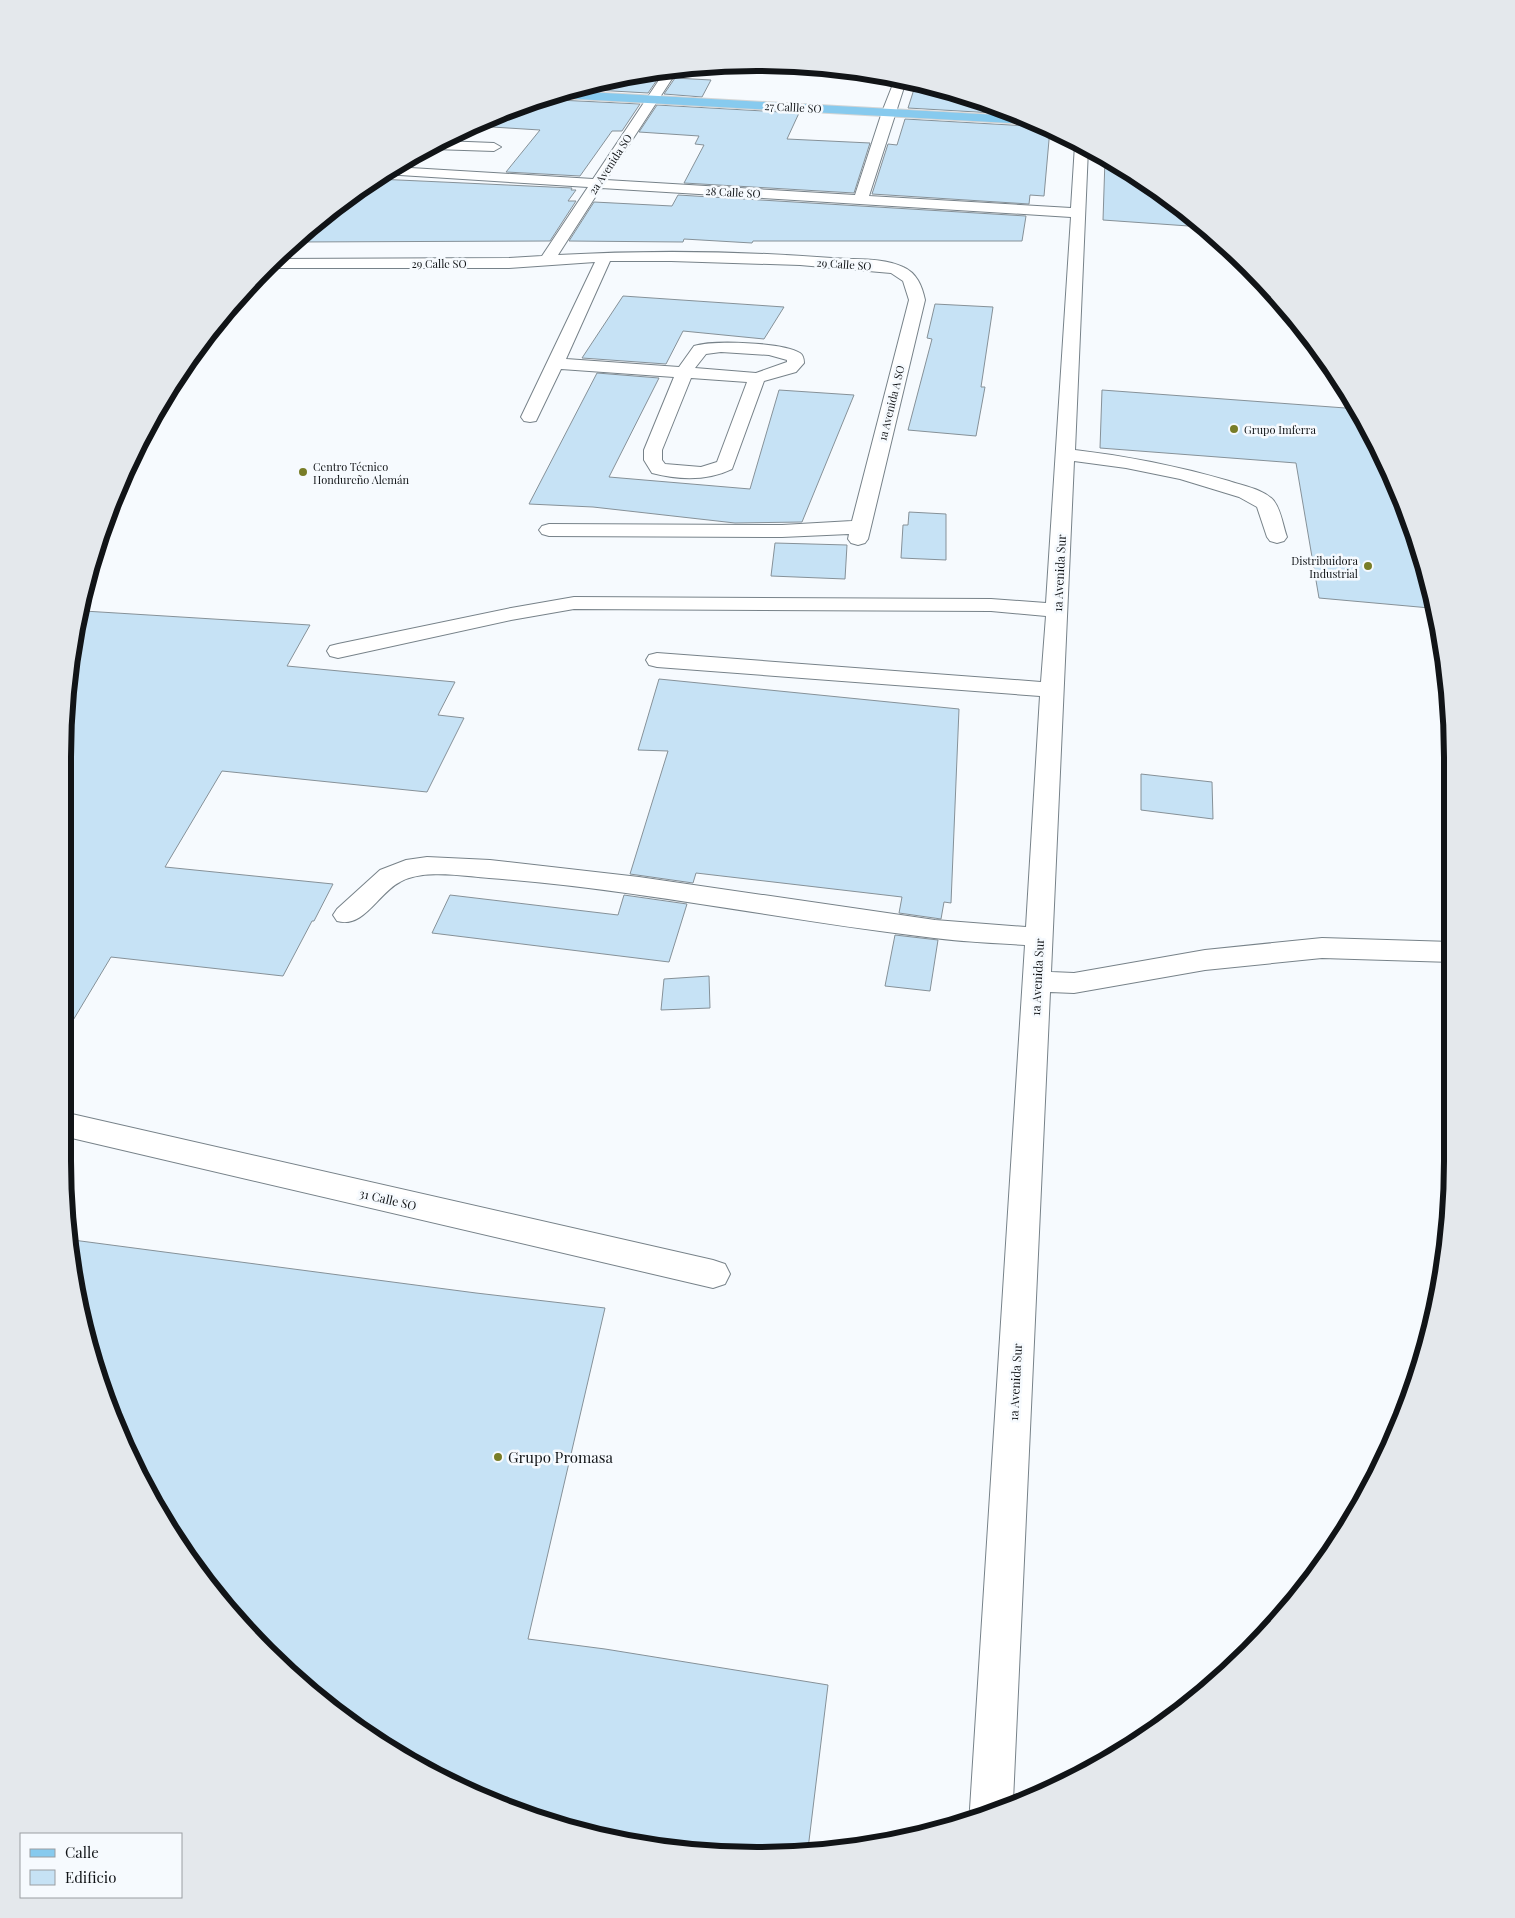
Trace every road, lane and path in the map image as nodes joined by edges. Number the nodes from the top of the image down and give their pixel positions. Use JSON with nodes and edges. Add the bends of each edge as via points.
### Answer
{"nodes":[{"id":1,"x":666,"y":77,"type":"edge"},
{"id":2,"x":898,"y":86,"type":"edge"},
{"id":3,"x":580,"y":95,"type":"edge"},
{"id":4,"x":653,"y":99,"type":"junction"},
{"id":5,"x":888,"y":112,"type":"junction"},
{"id":6,"x":1010,"y":119,"type":"edge"},
{"id":7,"x":447,"y":145,"type":"edge"},
{"id":8,"x":494,"y":147,"type":"dead end"},
{"id":9,"x":1082,"y":153,"type":"edge"},
{"id":10,"x":400,"y":172,"type":"edge"},
{"id":11,"x":597,"y":184,"type":"junction"},
{"id":12,"x":861,"y":200,"type":"junction"},
{"id":13,"x":1079,"y":214,"type":"junction"},
{"id":14,"x":295,"y":251,"type":"edge"},
{"id":15,"x":550,"y":256,"type":"junction"},
{"id":16,"x":605,"y":257,"type":"junction"},
{"id":17,"x":281,"y":264,"type":"edge"},
{"id":18,"x":903,"y":272,"type":"joint"},
{"id":19,"x":554,"y":363,"type":"junction"},
{"id":20,"x":685,"y":372,"type":"junction"},
{"id":21,"x":758,"y":378,"type":"junction"},
{"id":22,"x":530,"y":417,"type":"dead end"},
{"id":23,"x":1065,"y":454,"type":"junction"},
{"id":24,"x":549,"y":530,"type":"dead end"},
{"id":25,"x":1277,"y":537,"type":"dead end"},
{"id":26,"x":1057,"y":610,"type":"junction"},
{"id":27,"x":338,"y":651,"type":"dead end"},
{"id":28,"x":658,"y":660,"type":"dead end"},
{"id":29,"x":1053,"y":690,"type":"junction"},
{"id":30,"x":346,"y":915,"type":"dead end"},
{"id":31,"x":1039,"y":937,"type":"junction"},
{"id":32,"x":1444,"y":952,"type":"edge"},
{"id":33,"x":1037,"y":982,"type":"junction"},
{"id":34,"x":71,"y":1126,"type":"edge"},
{"id":35,"x":713,"y":1274,"type":"dead end"},
{"id":36,"x":991,"y":1805,"type":"edge"}],
"edges":[{"from":1,"to":4,"type":"street","name":"2a Avenida SO"},
{"from":2,"to":5,"type":"street"},
{"from":3,"to":4,"type":"main road","name":"27 Callle SO"},
{"from":4,"to":5,"type":"main road","name":"27 Callle SO"},
{"from":4,"to":11,"type":"street","name":"2a Avenida SO"},
{"from":5,"to":6,"type":"main road","name":"27 Callle SO"},
{"from":5,"to":12,"type":"street"},
{"from":7,"to":8,"type":"street"},
{"from":9,"to":13,"type":"street","name":"1a Avenida Sur"},
{"from":10,"to":11,"type":"street","name":"28 Calle SO"},
{"from":11,"to":12,"type":"street","name":"28 Calle SO"},
{"from":11,"to":15,"type":"street","name":"2a Avenida SO"},
{"from":12,"to":13,"type":"street","name":"28 Calle SO"},
{"from":13,"to":23,"type":"street","name":"1a Avenida Sur"},
{"from":14,"to":15,"type":"street","name":"29 Calle SO"},
{"from":15,"to":16,"type":"street","name":"29 Calle SO"},
{"from":15,"to":17,"type":"street","name":"29 Calle SO","via":[[509,263]]},
{"from":16,"to":18,"type":"street","name":"29 Calle SO","via":[[800,260],[890,267]]},
{"from":16,"to":19,"type":"street"},
{"from":18,"to":24,"type":"street","name":"1a Avenida A SO","via":[[915,288],[917,300],[859,533]]},
{"from":19,"to":20,"type":"street"},
{"from":19,"to":22,"type":"street"},
{"from":20,"to":21,"type":"street"},
{"from":20,"to":21,"type":"street","via":[[694,354],[712,348],[771,350],[795,357],[796,363],[790,368]]},
{"from":20,"to":21,"type":"street","via":[[653,450],[653,460],[659,469],[703,473],[725,465]]},
{"from":23,"to":25,"type":"street","via":[[1137,463],[1192,475],[1246,493],[1266,504]]},
{"from":23,"to":26,"type":"street","name":"1a Avenida Sur"},
{"from":26,"to":27,"type":"street","via":[[991,605],[574,603]]},
{"from":26,"to":29,"type":"street","name":"1a Avenida Sur"},
{"from":28,"to":29,"type":"street"},
{"from":29,"to":31,"type":"street","name":"1a Avenida Sur"},
{"from":30,"to":31,"type":"street","via":[[389,876],[406,870],[436,867],[490,869],[629,885],[935,930]]},
{"from":31,"to":33,"type":"street","name":"1a Avenida Sur"},
{"from":32,"to":33,"type":"street","via":[[1322,948],[1205,960],[1074,983]]},
{"from":33,"to":36,"type":"street","name":"1a Avenida Sur"},
{"from":34,"to":35,"type":"street","name":"31 Calle SO"}]}
